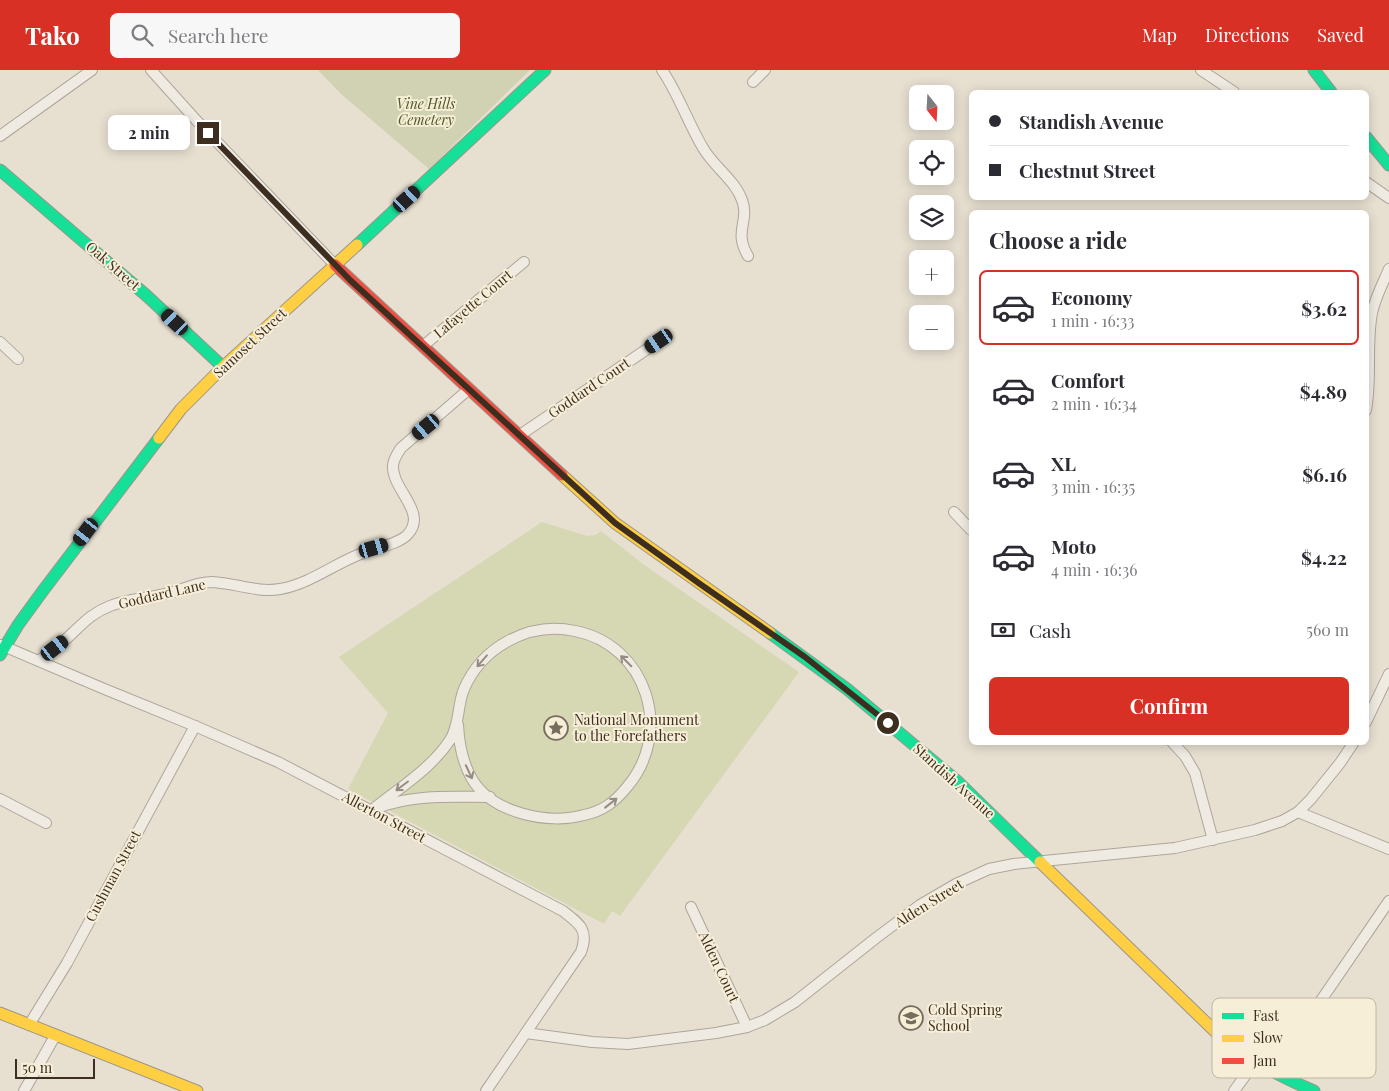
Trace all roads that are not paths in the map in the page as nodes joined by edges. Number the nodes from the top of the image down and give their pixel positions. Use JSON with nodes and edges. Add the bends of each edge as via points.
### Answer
{"nodes":[{"id":1,"x":92,"y":70,"type":"edge"},
{"id":2,"x":151,"y":70,"type":"edge"},
{"id":3,"x":545,"y":70,"type":"edge"},
{"id":4,"x":662,"y":70,"type":"edge"},
{"id":5,"x":765,"y":70,"type":"edge"},
{"id":6,"x":1201,"y":70,"type":"edge"},
{"id":7,"x":1314,"y":70,"type":"edge"},
{"id":8,"x":753,"y":82,"type":"dead end"},
{"id":9,"x":1231,"y":90,"type":"edge"},
{"id":10,"x":1330,"y":90,"type":"edge"},
{"id":11,"x":0,"y":136,"type":"edge"},
{"id":12,"x":1369,"y":140,"type":"edge"},
{"id":13,"x":1389,"y":165,"type":"edge"},
{"id":14,"x":0,"y":170,"type":"edge"},
{"id":15,"x":1369,"y":184,"type":"edge"},
{"id":16,"x":1389,"y":198,"type":"edge"},
{"id":17,"x":748,"y":256,"type":"dead end"},
{"id":18,"x":524,"y":262,"type":"dead end"},
{"id":19,"x":335,"y":265,"type":"junction"},
{"id":20,"x":1389,"y":269,"type":"edge"},
{"id":21,"x":659,"y":341,"type":"dead end"},
{"id":22,"x":0,"y":342,"type":"edge"},
{"id":23,"x":1369,"y":344,"type":"edge"},
{"id":24,"x":423,"y":346,"type":"junction"},
{"id":25,"x":18,"y":359,"type":"dead end"},
{"id":26,"x":223,"y":367,"type":"junction"},
{"id":27,"x":469,"y":389,"type":"junction"},
{"id":28,"x":520,"y":435,"type":"junction"},
{"id":29,"x":954,"y":512,"type":"dead end"},
{"id":30,"x":969,"y":528,"type":"edge"},
{"id":31,"x":2,"y":649,"type":"edge"},
{"id":32,"x":39,"y":661,"type":"junction"},
{"id":33,"x":1389,"y":674,"type":"edge"},
{"id":34,"x":1369,"y":716,"type":"edge"},
{"id":35,"x":458,"y":725,"type":"junction"},
{"id":36,"x":195,"y":726,"type":"junction"},
{"id":37,"x":1175,"y":745,"type":"edge"},
{"id":38,"x":1352,"y":745,"type":"edge"},
{"id":39,"x":490,"y":797,"type":"junction"},
{"id":40,"x":0,"y":799,"type":"edge"},
{"id":41,"x":372,"y":810,"type":"junction"},
{"id":42,"x":1298,"y":812,"type":"junction"},
{"id":43,"x":46,"y":823,"type":"dead end"},
{"id":44,"x":1213,"y":840,"type":"junction"},
{"id":45,"x":1389,"y":849,"type":"edge"},
{"id":46,"x":1039,"y":861,"type":"junction"},
{"id":47,"x":1389,"y":901,"type":"edge"},
{"id":48,"x":691,"y":907,"type":"dead end"},
{"id":49,"x":1323,"y":998,"type":"edge"},
{"id":50,"x":0,"y":1014,"type":"edge"},
{"id":51,"x":29,"y":1024,"type":"junction"},
{"id":52,"x":747,"y":1027,"type":"junction"},
{"id":53,"x":1212,"y":1029,"type":"edge"},
{"id":54,"x":526,"y":1033,"type":"junction"},
{"id":55,"x":56,"y":1036,"type":"junction"},
{"id":56,"x":1244,"y":1078,"type":"edge"},
{"id":57,"x":1285,"y":1078,"type":"edge"},
{"id":58,"x":24,"y":1091,"type":"edge"},
{"id":59,"x":197,"y":1091,"type":"edge"},
{"id":60,"x":486,"y":1091,"type":"edge"},
{"id":61,"x":1234,"y":1091,"type":"edge"},
{"id":62,"x":1314,"y":1091,"type":"edge"}],
"edges":[{"from":1,"to":11,"type":"street"},
{"from":2,"to":19,"type":"street"},
{"from":3,"to":19,"type":"street","name":"Samoset Street"},
{"from":4,"to":17,"type":"street","via":[[673,85],[703,149],[739,192],[744,203],[742,246]]},
{"from":5,"to":8,"type":"street"},
{"from":6,"to":9,"type":"street"},
{"from":7,"to":10,"type":"street"},
{"from":12,"to":13,"type":"street"},
{"from":14,"to":26,"type":"street","name":"Oak Street","via":[[147,296]]},
{"from":15,"to":16,"type":"street"},
{"from":18,"to":24,"type":"street","name":"Lafayette Court"},
{"from":19,"to":24,"type":"street","name":"Standish Avenue"},
{"from":19,"to":26,"type":"street","name":"Samoset Street"},
{"from":20,"to":23,"type":"street","via":[[1372,310]]},
{"from":21,"to":28,"type":"street","name":"Goddard Court"},
{"from":22,"to":25,"type":"street"},
{"from":24,"to":27,"type":"street","name":"Standish Avenue"},
{"from":26,"to":31,"type":"street","name":"Samoset Street","via":[[181,409]]},
{"from":27,"to":28,"type":"street","name":"Standish Avenue"},
{"from":27,"to":32,"type":"street","name":"Goddard Lane","via":[[401,448],[395,458],[395,477],[414,520],[405,538],[349,558],[305,581],[278,590],[203,582],[173,592],[125,601],[88,617]]},
{"from":28,"to":46,"type":"street","name":"Standish Avenue","via":[[615,523],[805,657],[888,723],[956,780]]},
{"from":29,"to":30,"type":"street"},
{"from":31,"to":32,"type":"street","name":"Allerton Street"},
{"from":32,"to":36,"type":"street","name":"Allerton Street"},
{"from":33,"to":34,"type":"street"},
{"from":35,"to":39,"type":"street","one_way":true,"via":[[465,763],[480,789]]},
{"from":39,"to":35,"type":"street","one_way":true,"via":[[520,813],[554,819],[585,815],[605,808],[619,797],[640,769],[651,737],[652,719],[639,676],[627,661],[595,637],[557,628],[538,630],[502,644],[485,657],[463,691]]},
{"from":35,"to":41,"type":"street","one_way":true,"via":[[442,751],[426,767]]},
{"from":36,"to":41,"type":"street","name":"Allerton Street","via":[[278,762]]},
{"from":36,"to":51,"type":"street","name":"Cushman Street","via":[[67,963]]},
{"from":37,"to":44,"type":"street","via":[[1195,773]]},
{"from":38,"to":42,"type":"street","name":"Alden Street","via":[[1324,784]]},
{"from":39,"to":41,"type":"street","via":[[417,797]]},
{"from":40,"to":43,"type":"street"},
{"from":41,"to":54,"type":"street","name":"Allerton Street","via":[[563,912],[583,930],[585,942],[582,952]]},
{"from":42,"to":44,"type":"street","name":"Alden Street","via":[[1255,830]]},
{"from":42,"to":45,"type":"street"},
{"from":44,"to":46,"type":"street","name":"Alden Street","via":[[1175,848]]},
{"from":46,"to":52,"type":"street","name":"Alden Street","via":[[989,869],[956,884],[906,916],[795,1002]]},
{"from":46,"to":53,"type":"street","name":"Standish Avenue"},
{"from":47,"to":49,"type":"street"},
{"from":48,"to":52,"type":"street","name":"Alden Court"},
{"from":50,"to":51,"type":"street"},
{"from":51,"to":55,"type":"street"},
{"from":52,"to":54,"type":"street","name":"Alden Street","via":[[628,1044]]},
{"from":54,"to":60,"type":"street","name":"Allerton Street"},
{"from":55,"to":58,"type":"street"},
{"from":55,"to":59,"type":"street"},
{"from":56,"to":61,"type":"street"},
{"from":57,"to":62,"type":"street","name":"Standish Avenue"}]}
